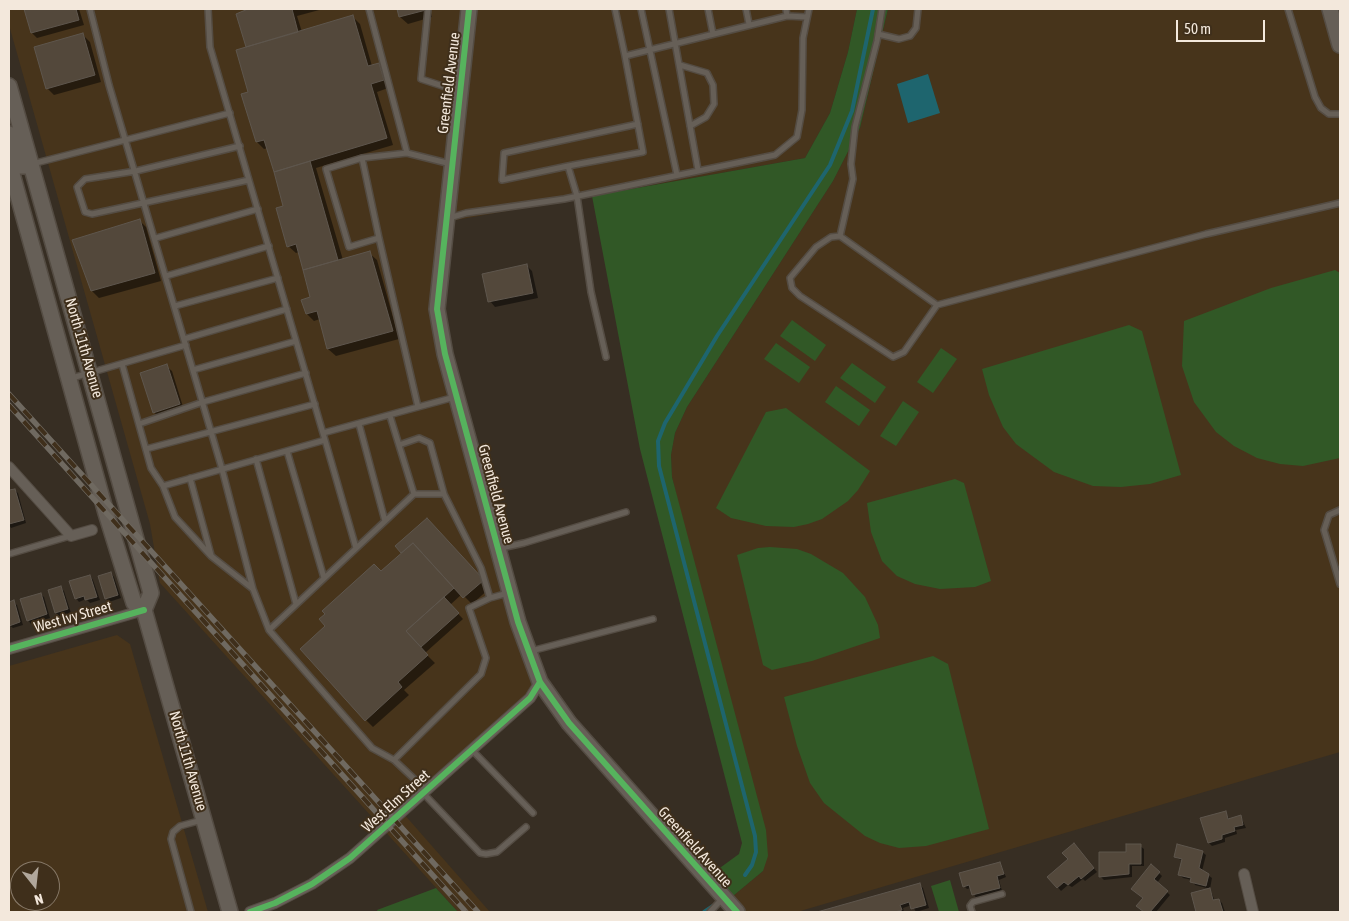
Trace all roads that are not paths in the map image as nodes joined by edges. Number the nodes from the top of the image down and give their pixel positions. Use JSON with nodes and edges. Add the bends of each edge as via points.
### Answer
{"nodes":[{"id":1,"x":90,"y":9,"type":"edge"},
{"id":2,"x":208,"y":9,"type":"edge"},
{"id":3,"x":369,"y":9,"type":"edge"},
{"id":4,"x":428,"y":9,"type":"edge"},
{"id":5,"x":469,"y":9,"type":"edge"},
{"id":6,"x":615,"y":9,"type":"edge"},
{"id":7,"x":641,"y":9,"type":"edge"},
{"id":8,"x":669,"y":9,"type":"edge"},
{"id":9,"x":708,"y":9,"type":"edge"},
{"id":10,"x":746,"y":9,"type":"edge"},
{"id":11,"x":786,"y":9,"type":"edge"},
{"id":12,"x":809,"y":9,"type":"edge"},
{"id":13,"x":882,"y":9,"type":"edge"},
{"id":14,"x":918,"y":9,"type":"edge"},
{"id":15,"x":1288,"y":9,"type":"edge"},
{"id":16,"x":1330,"y":9,"type":"edge"},
{"id":17,"x":788,"y":16,"type":"junction"},
{"id":18,"x":807,"y":17,"type":"junction"},
{"id":19,"x":749,"y":24,"type":"junction"},
{"id":20,"x":713,"y":34,"type":"junction"},
{"id":21,"x":878,"y":34,"type":"junction"},
{"id":22,"x":676,"y":44,"type":"junction"},
{"id":23,"x":1340,"y":45,"type":"edge"},
{"id":24,"x":649,"y":50,"type":"junction"},
{"id":25,"x":624,"y":56,"type":"junction"},
{"id":26,"x":680,"y":65,"type":"junction"},
{"id":27,"x":9,"y":87,"type":"edge"},
{"id":28,"x":460,"y":92,"type":"junction"},
{"id":29,"x":230,"y":114,"type":"junction"},
{"id":30,"x":1340,"y":114,"type":"edge"},
{"id":31,"x":638,"y":124,"type":"junction"},
{"id":32,"x":690,"y":126,"type":"junction"},
{"id":33,"x":9,"y":134,"type":"edge"},
{"id":34,"x":126,"y":141,"type":"junction"},
{"id":35,"x":240,"y":146,"type":"junction"},
{"id":36,"x":408,"y":153,"type":"junction"},
{"id":37,"x":362,"y":158,"type":"junction"},
{"id":38,"x":9,"y":163,"type":"edge"},
{"id":39,"x":452,"y":164,"type":"junction"},
{"id":40,"x":31,"y":165,"type":"junction"},
{"id":41,"x":568,"y":166,"type":"junction"},
{"id":42,"x":698,"y":170,"type":"junction"},
{"id":43,"x":136,"y":171,"type":"junction"},
{"id":44,"x":677,"y":175,"type":"junction"},
{"id":45,"x":249,"y":180,"type":"junction"},
{"id":46,"x":577,"y":196,"type":"junction"},
{"id":47,"x":145,"y":202,"type":"junction"},
{"id":48,"x":1340,"y":203,"type":"edge"},
{"id":49,"x":258,"y":209,"type":"junction"},
{"id":50,"x":446,"y":218,"type":"junction"},
{"id":51,"x":840,"y":236,"type":"junction"},
{"id":52,"x":156,"y":238,"type":"junction"},
{"id":53,"x":379,"y":238,"type":"junction"},
{"id":54,"x":269,"y":246,"type":"junction"},
{"id":55,"x":166,"y":276,"type":"junction"},
{"id":56,"x":278,"y":278,"type":"junction"},
{"id":57,"x":937,"y":305,"type":"junction"},
{"id":58,"x":175,"y":306,"type":"junction"},
{"id":59,"x":287,"y":310,"type":"junction"},
{"id":60,"x":184,"y":338,"type":"junction"},
{"id":61,"x":296,"y":341,"type":"junction"},
{"id":62,"x":186,"y":345,"type":"junction"},
{"id":63,"x":606,"y":357,"type":"dead end"},
{"id":64,"x":122,"y":364,"type":"junction"},
{"id":65,"x":193,"y":370,"type":"junction"},
{"id":66,"x":91,"y":373,"type":"junction"},
{"id":67,"x":306,"y":373,"type":"junction"},
{"id":68,"x":70,"y":378,"type":"junction"},
{"id":69,"x":456,"y":397,"type":"junction"},
{"id":70,"x":203,"y":402,"type":"junction"},
{"id":71,"x":315,"y":404,"type":"junction"},
{"id":72,"x":418,"y":407,"type":"junction"},
{"id":73,"x":390,"y":416,"type":"junction"},
{"id":74,"x":139,"y":424,"type":"junction"},
{"id":75,"x":359,"y":424,"type":"junction"},
{"id":76,"x":211,"y":431,"type":"junction"},
{"id":77,"x":323,"y":433,"type":"junction"},
{"id":78,"x":325,"y":440,"type":"junction"},
{"id":79,"x":399,"y":445,"type":"junction"},
{"id":80,"x":146,"y":449,"type":"junction"},
{"id":81,"x":287,"y":451,"type":"junction"},
{"id":82,"x":256,"y":459,"type":"junction"},
{"id":83,"x":9,"y":467,"type":"edge"},
{"id":84,"x":222,"y":469,"type":"junction"},
{"id":85,"x":190,"y":478,"type":"junction"},
{"id":86,"x":163,"y":486,"type":"junction"},
{"id":87,"x":414,"y":494,"type":"junction"},
{"id":88,"x":444,"y":494,"type":"junction"},
{"id":89,"x":1340,"y":510,"type":"edge"},
{"id":90,"x":626,"y":512,"type":"dead end"},
{"id":91,"x":385,"y":521,"type":"junction"},
{"id":92,"x":92,"y":530,"type":"dead end"},
{"id":93,"x":71,"y":536,"type":"junction"},
{"id":94,"x":356,"y":548,"type":"junction"},
{"id":95,"x":498,"y":549,"type":"junction"},
{"id":96,"x":9,"y":554,"type":"edge"},
{"id":97,"x":212,"y":556,"type":"junction"},
{"id":98,"x":324,"y":578,"type":"junction"},
{"id":99,"x":1340,"y":584,"type":"edge"},
{"id":100,"x":253,"y":589,"type":"junction"},
{"id":101,"x":510,"y":592,"type":"junction"},
{"id":102,"x":490,"y":598,"type":"junction"},
{"id":103,"x":296,"y":604,"type":"junction"},
{"id":104,"x":144,"y":610,"type":"junction"},
{"id":105,"x":653,"y":619,"type":"dead end"},
{"id":106,"x":269,"y":630,"type":"junction"},
{"id":107,"x":9,"y":649,"type":"edge"},
{"id":108,"x":528,"y":652,"type":"junction"},
{"id":109,"x":540,"y":682,"type":"junction"},
{"id":110,"x":472,"y":750,"type":"junction"},
{"id":111,"x":394,"y":760,"type":"junction"},
{"id":112,"x":425,"y":792,"type":"junction"},
{"id":113,"x":533,"y":813,"type":"dead end"},
{"id":114,"x":205,"y":819,"type":"junction"},
{"id":115,"x":526,"y":827,"type":"dead end"},
{"id":116,"x":1244,"y":874,"type":"dead end"},
{"id":117,"x":1002,"y":894,"type":"dead end"},
{"id":118,"x":724,"y":898,"type":"junction"},
{"id":119,"x":192,"y":912,"type":"edge"},
{"id":120,"x":230,"y":912,"type":"edge"},
{"id":121,"x":250,"y":912,"type":"edge"},
{"id":122,"x":710,"y":912,"type":"edge"},
{"id":123,"x":737,"y":912,"type":"edge"},
{"id":124,"x":972,"y":912,"type":"edge"},
{"id":125,"x":1253,"y":912,"type":"edge"}],
"edges":[{"from":1,"to":34,"type":"lane"},
{"from":2,"to":29,"type":"lane","via":[[210,47]]},
{"from":3,"to":36,"type":"lane"},
{"from":4,"to":28,"type":"lane","via":[[421,79]]},
{"from":5,"to":28,"type":"main road","name":"Greenfield Avenue"},
{"from":6,"to":25,"type":"lane"},
{"from":7,"to":24,"type":"lane"},
{"from":8,"to":22,"type":"lane"},
{"from":9,"to":20,"type":"lane"},
{"from":10,"to":19,"type":"lane"},
{"from":11,"to":17,"type":"lane"},
{"from":12,"to":18,"type":"lane"},
{"from":13,"to":21,"type":"lane"},
{"from":14,"to":21,"type":"lane","via":[[916,28],[910,36],[899,39]]},
{"from":15,"to":30,"type":"lane","via":[[1314,97],[1329,114]]},
{"from":16,"to":23,"type":"main road"},
{"from":17,"to":18,"type":"lane"},
{"from":17,"to":19,"type":"lane"},
{"from":18,"to":42,"type":"lane","via":[[803,38],[802,110],[797,137],[775,155]]},
{"from":19,"to":20,"type":"lane"},
{"from":20,"to":22,"type":"lane"},
{"from":21,"to":51,"type":"lane","via":[[856,127],[850,164],[853,179]]},
{"from":22,"to":24,"type":"lane"},
{"from":22,"to":26,"type":"lane"},
{"from":24,"to":25,"type":"lane"},
{"from":24,"to":44,"type":"lane"},
{"from":25,"to":31,"type":"lane"},
{"from":26,"to":32,"type":"lane"},
{"from":26,"to":32,"type":"lane","via":[[707,73],[713,85],[714,104],[706,116]]},
{"from":27,"to":40,"type":"main road","name":"North 11th Avenue"},
{"from":28,"to":39,"type":"main road","name":"Greenfield Avenue"},
{"from":29,"to":34,"type":"lane"},
{"from":29,"to":35,"type":"lane"},
{"from":31,"to":41,"type":"lane","via":[[644,152]]},
{"from":31,"to":41,"type":"lane","via":[[504,152],[502,180]]},
{"from":32,"to":42,"type":"lane"},
{"from":33,"to":40,"type":"main road","via":[[18,166]]},
{"from":34,"to":40,"type":"lane"},
{"from":34,"to":43,"type":"lane"},
{"from":35,"to":43,"type":"lane"},
{"from":35,"to":45,"type":"lane"},
{"from":36,"to":37,"type":"lane"},
{"from":36,"to":39,"type":"lane"},
{"from":37,"to":53,"type":"lane"},
{"from":37,"to":53,"type":"lane","via":[[326,169],[349,247]]},
{"from":38,"to":68,"type":"main road","name":"North 11th Avenue"},
{"from":39,"to":50,"type":"main road","name":"Greenfield Avenue"},
{"from":40,"to":66,"type":"main road","name":"North 11th Avenue"},
{"from":41,"to":46,"type":"lane"},
{"from":42,"to":44,"type":"lane"},
{"from":43,"to":47,"type":"lane"},
{"from":43,"to":47,"type":"lane","via":[[85,179],[77,187],[85,212],[92,214]]},
{"from":44,"to":46,"type":"lane"},
{"from":45,"to":47,"type":"lane"},
{"from":45,"to":49,"type":"lane"},
{"from":46,"to":50,"type":"lane"},
{"from":46,"to":63,"type":"lane","via":[[590,292]]},
{"from":47,"to":52,"type":"lane"},
{"from":48,"to":57,"type":"lane","via":[[1206,234]]},
{"from":49,"to":52,"type":"lane"},
{"from":49,"to":54,"type":"lane"},
{"from":50,"to":69,"type":"main road","name":"Greenfield Avenue","via":[[437,309]]},
{"from":51,"to":57,"type":"lane"},
{"from":51,"to":57,"type":"lane","via":[[831,237],[816,247],[791,275],[790,285],[800,296],[893,356],[904,352]]},
{"from":52,"to":55,"type":"lane"},
{"from":53,"to":72,"type":"lane"},
{"from":54,"to":55,"type":"lane"},
{"from":54,"to":56,"type":"lane"},
{"from":55,"to":58,"type":"lane"},
{"from":56,"to":58,"type":"lane"},
{"from":56,"to":59,"type":"lane"},
{"from":58,"to":60,"type":"lane"},
{"from":59,"to":60,"type":"lane"},
{"from":59,"to":61,"type":"lane"},
{"from":60,"to":62,"type":"lane"},
{"from":61,"to":65,"type":"lane"},
{"from":61,"to":67,"type":"lane"},
{"from":62,"to":64,"type":"lane"},
{"from":62,"to":65,"type":"lane"},
{"from":64,"to":66,"type":"lane"},
{"from":64,"to":74,"type":"lane"},
{"from":65,"to":70,"type":"lane"},
{"from":66,"to":68,"type":"lane"},
{"from":66,"to":104,"type":"main road","name":"North 11th Avenue","via":[[152,593]]},
{"from":67,"to":70,"type":"lane"},
{"from":67,"to":71,"type":"lane"},
{"from":68,"to":104,"type":"main road","name":"North 11th Avenue","via":[[134,603]]},
{"from":69,"to":72,"type":"lane"},
{"from":69,"to":95,"type":"main road","name":"Greenfield Avenue"},
{"from":70,"to":74,"type":"lane"},
{"from":70,"to":76,"type":"lane"},
{"from":71,"to":76,"type":"lane"},
{"from":71,"to":77,"type":"lane"},
{"from":72,"to":73,"type":"lane"},
{"from":73,"to":75,"type":"lane"},
{"from":73,"to":79,"type":"lane"},
{"from":74,"to":80,"type":"lane"},
{"from":75,"to":77,"type":"lane"},
{"from":75,"to":91,"type":"lane"},
{"from":76,"to":80,"type":"lane"},
{"from":76,"to":84,"type":"lane"},
{"from":77,"to":78,"type":"lane"},
{"from":78,"to":81,"type":"lane"},
{"from":78,"to":94,"type":"lane"},
{"from":79,"to":87,"type":"lane"},
{"from":79,"to":88,"type":"lane","via":[[419,438],[430,444]]},
{"from":80,"to":86,"type":"lane","via":[[151,468]]},
{"from":81,"to":82,"type":"lane"},
{"from":81,"to":98,"type":"lane"},
{"from":82,"to":84,"type":"lane"},
{"from":82,"to":103,"type":"lane"},
{"from":83,"to":93,"type":"street"},
{"from":84,"to":85,"type":"lane"},
{"from":84,"to":100,"type":"lane"},
{"from":85,"to":86,"type":"lane"},
{"from":85,"to":97,"type":"lane"},
{"from":86,"to":97,"type":"lane","via":[[175,517]]},
{"from":87,"to":88,"type":"lane"},
{"from":87,"to":91,"type":"lane"},
{"from":88,"to":102,"type":"lane","via":[[481,568]]},
{"from":89,"to":99,"type":"lane","via":[[1329,515],[1324,530]]},
{"from":90,"to":95,"type":"lane"},
{"from":91,"to":94,"type":"lane"},
{"from":92,"to":93,"type":"street"},
{"from":93,"to":96,"type":"lane"},
{"from":94,"to":98,"type":"lane"},
{"from":95,"to":101,"type":"main road","name":"Greenfield Avenue"},
{"from":97,"to":100,"type":"lane"},
{"from":98,"to":103,"type":"lane"},
{"from":100,"to":106,"type":"lane"},
{"from":101,"to":102,"type":"lane"},
{"from":101,"to":108,"type":"main road","name":"Greenfield Avenue"},
{"from":102,"to":111,"type":"lane","via":[[469,608],[486,658],[481,674]]},
{"from":103,"to":106,"type":"lane"},
{"from":104,"to":107,"type":"street","name":"West Ivy Street"},
{"from":104,"to":114,"type":"main road","name":"North 11th Avenue"},
{"from":105,"to":108,"type":"lane"},
{"from":106,"to":111,"type":"lane","via":[[372,748]]},
{"from":108,"to":109,"type":"main road","name":"Greenfield Avenue"},
{"from":109,"to":110,"type":"street","name":"West Elm Street","via":[[530,698]]},
{"from":109,"to":118,"type":"main road","name":"Greenfield Avenue","via":[[569,723]]},
{"from":110,"to":112,"type":"street","name":"West Elm Street"},
{"from":110,"to":113,"type":"lane"},
{"from":111,"to":112,"type":"lane"},
{"from":112,"to":115,"type":"lane","via":[[480,853],[497,852]]},
{"from":112,"to":121,"type":"street","name":"West Elm Street","via":[[325,876],[275,903]]},
{"from":114,"to":119,"type":"lane","via":[[180,826],[173,832],[171,840]]},
{"from":114,"to":120,"type":"main road","name":"North 11th Avenue"},
{"from":116,"to":125,"type":"street"},
{"from":117,"to":124,"type":"lane","via":[[973,902],[970,906]]},
{"from":118,"to":122,"type":"lane"},
{"from":118,"to":123,"type":"main road","name":"Greenfield Avenue"}]}
